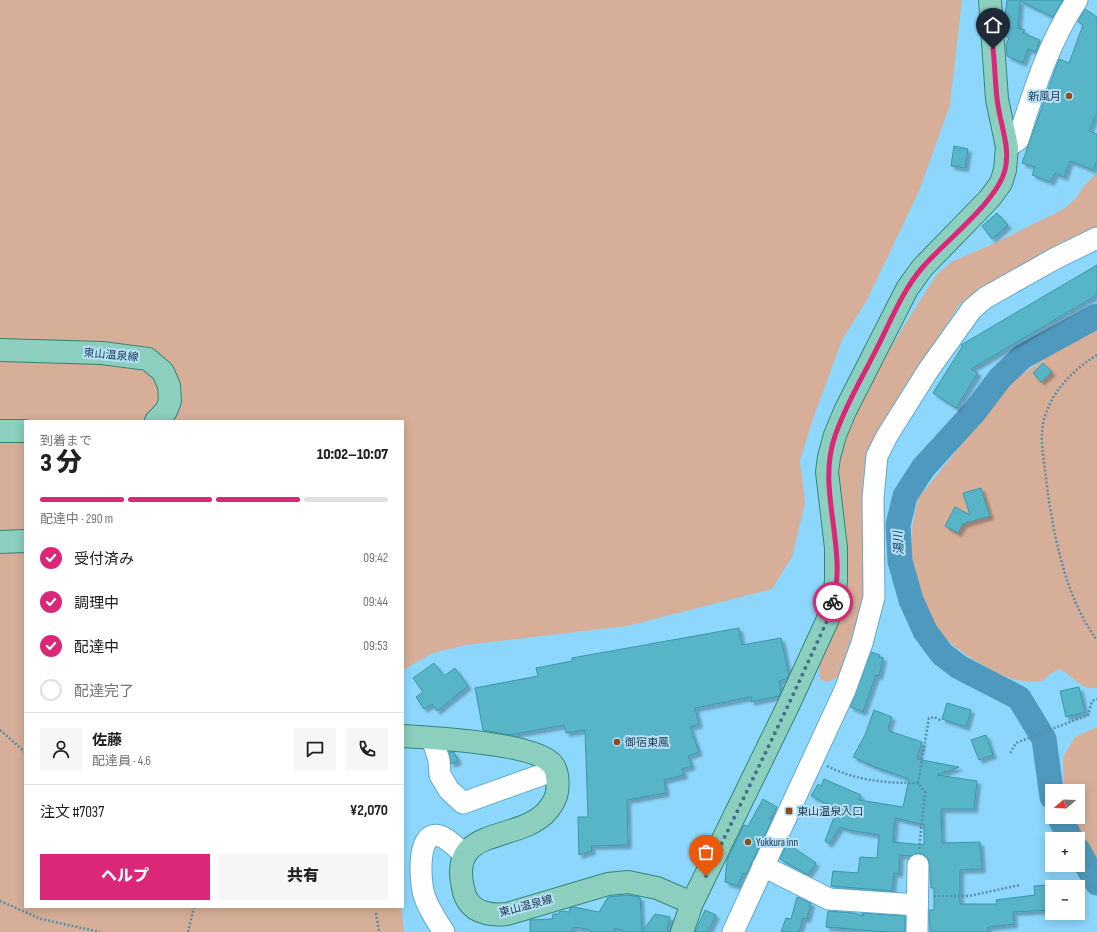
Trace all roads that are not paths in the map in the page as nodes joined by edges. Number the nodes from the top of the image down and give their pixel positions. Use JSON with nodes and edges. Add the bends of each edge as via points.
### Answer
{"nodes":[{"id":1,"x":990,"y":0,"type":"edge"},
{"id":2,"x":1077,"y":0,"type":"edge"},
{"id":3,"x":1007,"y":147,"type":"junction"},
{"id":4,"x":1097,"y":238,"type":"edge"},
{"id":5,"x":0,"y":350,"type":"edge"},
{"id":6,"x":157,"y":420,"type":"edge"},
{"id":7,"x":0,"y":431,"type":"edge"},
{"id":8,"x":24,"y":431,"type":"edge"},
{"id":9,"x":24,"y":541,"type":"edge"},
{"id":10,"x":0,"y":542,"type":"edge"},
{"id":11,"x":404,"y":736,"type":"edge"},
{"id":12,"x":432,"y":738,"type":"junction"},
{"id":13,"x":555,"y":770,"type":"junction"},
{"id":14,"x":465,"y":855,"type":"junction"},
{"id":15,"x":918,"y":865,"type":"road end"},
{"id":16,"x":763,"y":866,"type":"junction"},
{"id":17,"x":917,"y":901,"type":"junction"},
{"id":18,"x":692,"y":903,"type":"junction"},
{"id":19,"x":444,"y":932,"type":"edge"},
{"id":20,"x":682,"y":932,"type":"edge"},
{"id":21,"x":734,"y":932,"type":"edge"},
{"id":22,"x":917,"y":932,"type":"edge"}],
"edges":[{"from":1,"to":3,"type":"main road","via":[[997,99]]},
{"from":2,"to":3,"type":"street","via":[[1054,44],[1031,98],[1018,140]]},
{"from":3,"to":18,"type":"main road","via":[[1001,183],[990,198],[922,268],[907,289],[835,435],[827,472],[836,548],[834,600],[787,708]]},
{"from":4,"to":16,"type":"street","via":[[1050,261],[985,298],[972,309],[929,369],[887,436],[876,463],[873,498],[874,597],[862,643],[845,690]]},
{"from":5,"to":6,"type":"main road","name":"東山温泉線","via":[[102,353],[148,359],[163,372],[168,386],[170,400],[166,411]]},
{"from":7,"to":8,"type":"main road"},
{"from":9,"to":10,"type":"main road"},
{"from":11,"to":12,"type":"main road"},
{"from":12,"to":13,"type":"main road","via":[[535,752],[553,765]]},
{"from":12,"to":13,"type":"street","via":[[439,760],[440,774],[449,790],[463,803]]},
{"from":13,"to":14,"type":"main road","via":[[557,793],[541,818],[532,824],[484,839]]},
{"from":14,"to":18,"type":"main road","name":"東山温泉線","via":[[460,873],[465,896],[470,904],[485,913],[507,914],[608,884],[628,882],[657,888]]},
{"from":14,"to":19,"type":"street","via":[[439,835],[430,836],[422,848],[423,891],[433,916]]},
{"from":15,"to":17,"type":"street"},
{"from":16,"to":17,"type":"street","via":[[829,899]]},
{"from":16,"to":21,"type":"street"},
{"from":17,"to":22,"type":"street"},
{"from":18,"to":20,"type":"main road"}]}
